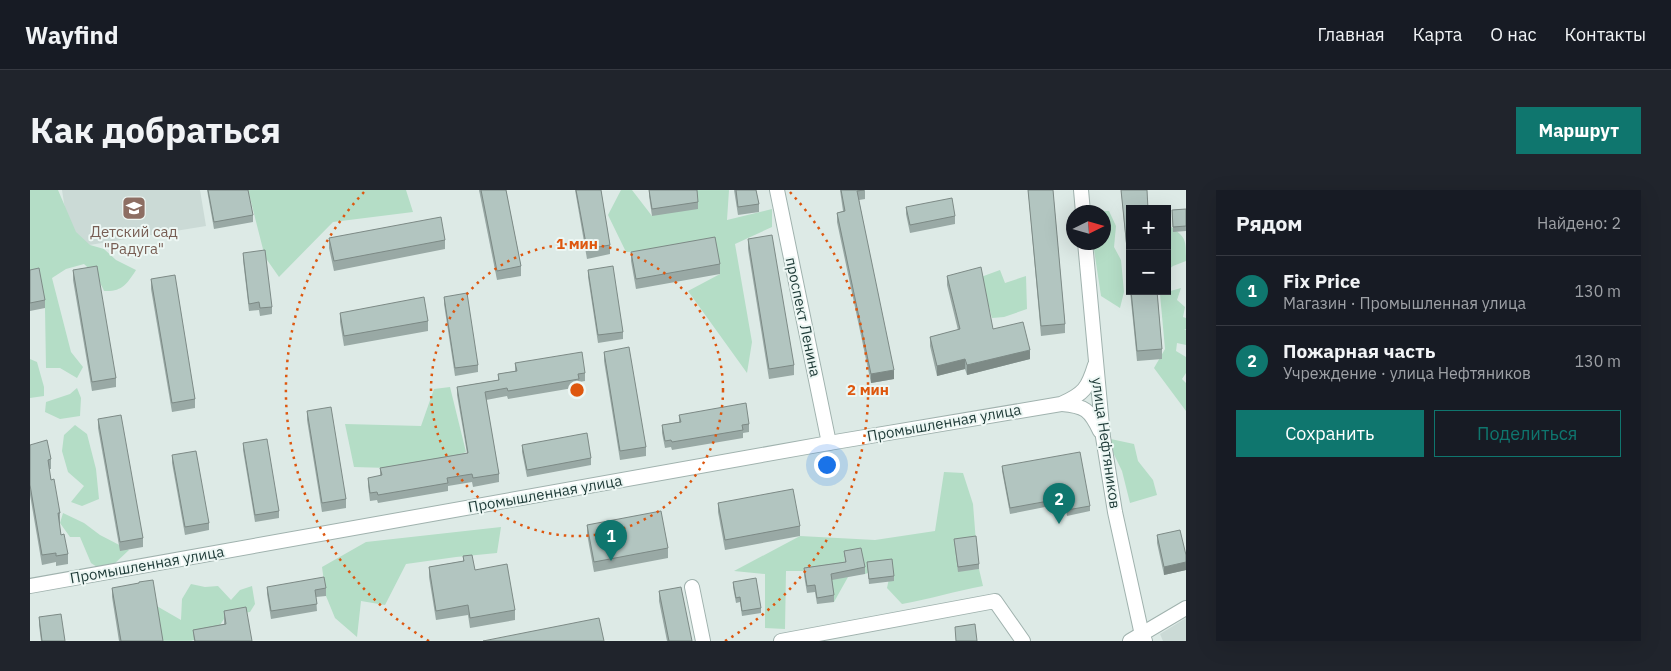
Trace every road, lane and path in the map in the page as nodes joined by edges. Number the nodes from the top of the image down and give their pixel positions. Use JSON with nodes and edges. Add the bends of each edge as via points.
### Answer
{"nodes":[{"id":1,"x":777,"y":190,"type":"edge"},
{"id":2,"x":1081,"y":190,"type":"edge"},
{"id":3,"x":1082,"y":205,"type":"edge"},
{"id":4,"x":1087,"y":250,"type":"edge"},
{"id":5,"x":1095,"y":365,"type":"junction"},
{"id":6,"x":1061,"y":404,"type":"junction"},
{"id":7,"x":1103,"y":437,"type":"junction"},
{"id":8,"x":829,"y":443,"type":"junction"},
{"id":9,"x":30,"y":586,"type":"edge"},
{"id":10,"x":692,"y":587,"type":"dead end"},
{"id":11,"x":1186,"y":608,"type":"edge"},
{"id":12,"x":1139,"y":639,"type":"edge"},
{"id":13,"x":703,"y":641,"type":"edge"},
{"id":14,"x":781,"y":641,"type":"edge"},
{"id":15,"x":1023,"y":641,"type":"edge"}],
"edges":[{"from":1,"to":8,"type":"street","name":"проспект Ленина"},
{"from":2,"to":3,"type":"street"},
{"from":4,"to":5,"type":"street","name":"улица Нефтяников"},
{"from":5,"to":6,"type":"street","name":"Промышленная улица","via":[[1084,391]]},
{"from":5,"to":7,"type":"street","name":"улица Нефтяников"},
{"from":6,"to":7,"type":"street","name":"Промышленная улица","via":[[1086,410]]},
{"from":6,"to":8,"type":"street","name":"Промышленная улица"},
{"from":7,"to":12,"type":"street","name":"улица Нефтяников"},
{"from":8,"to":9,"type":"street","name":"Промышленная улица"},
{"from":10,"to":13,"type":"street"},
{"from":11,"to":12,"type":"street"},
{"from":14,"to":15,"type":"street","via":[[995,601]]}]}
